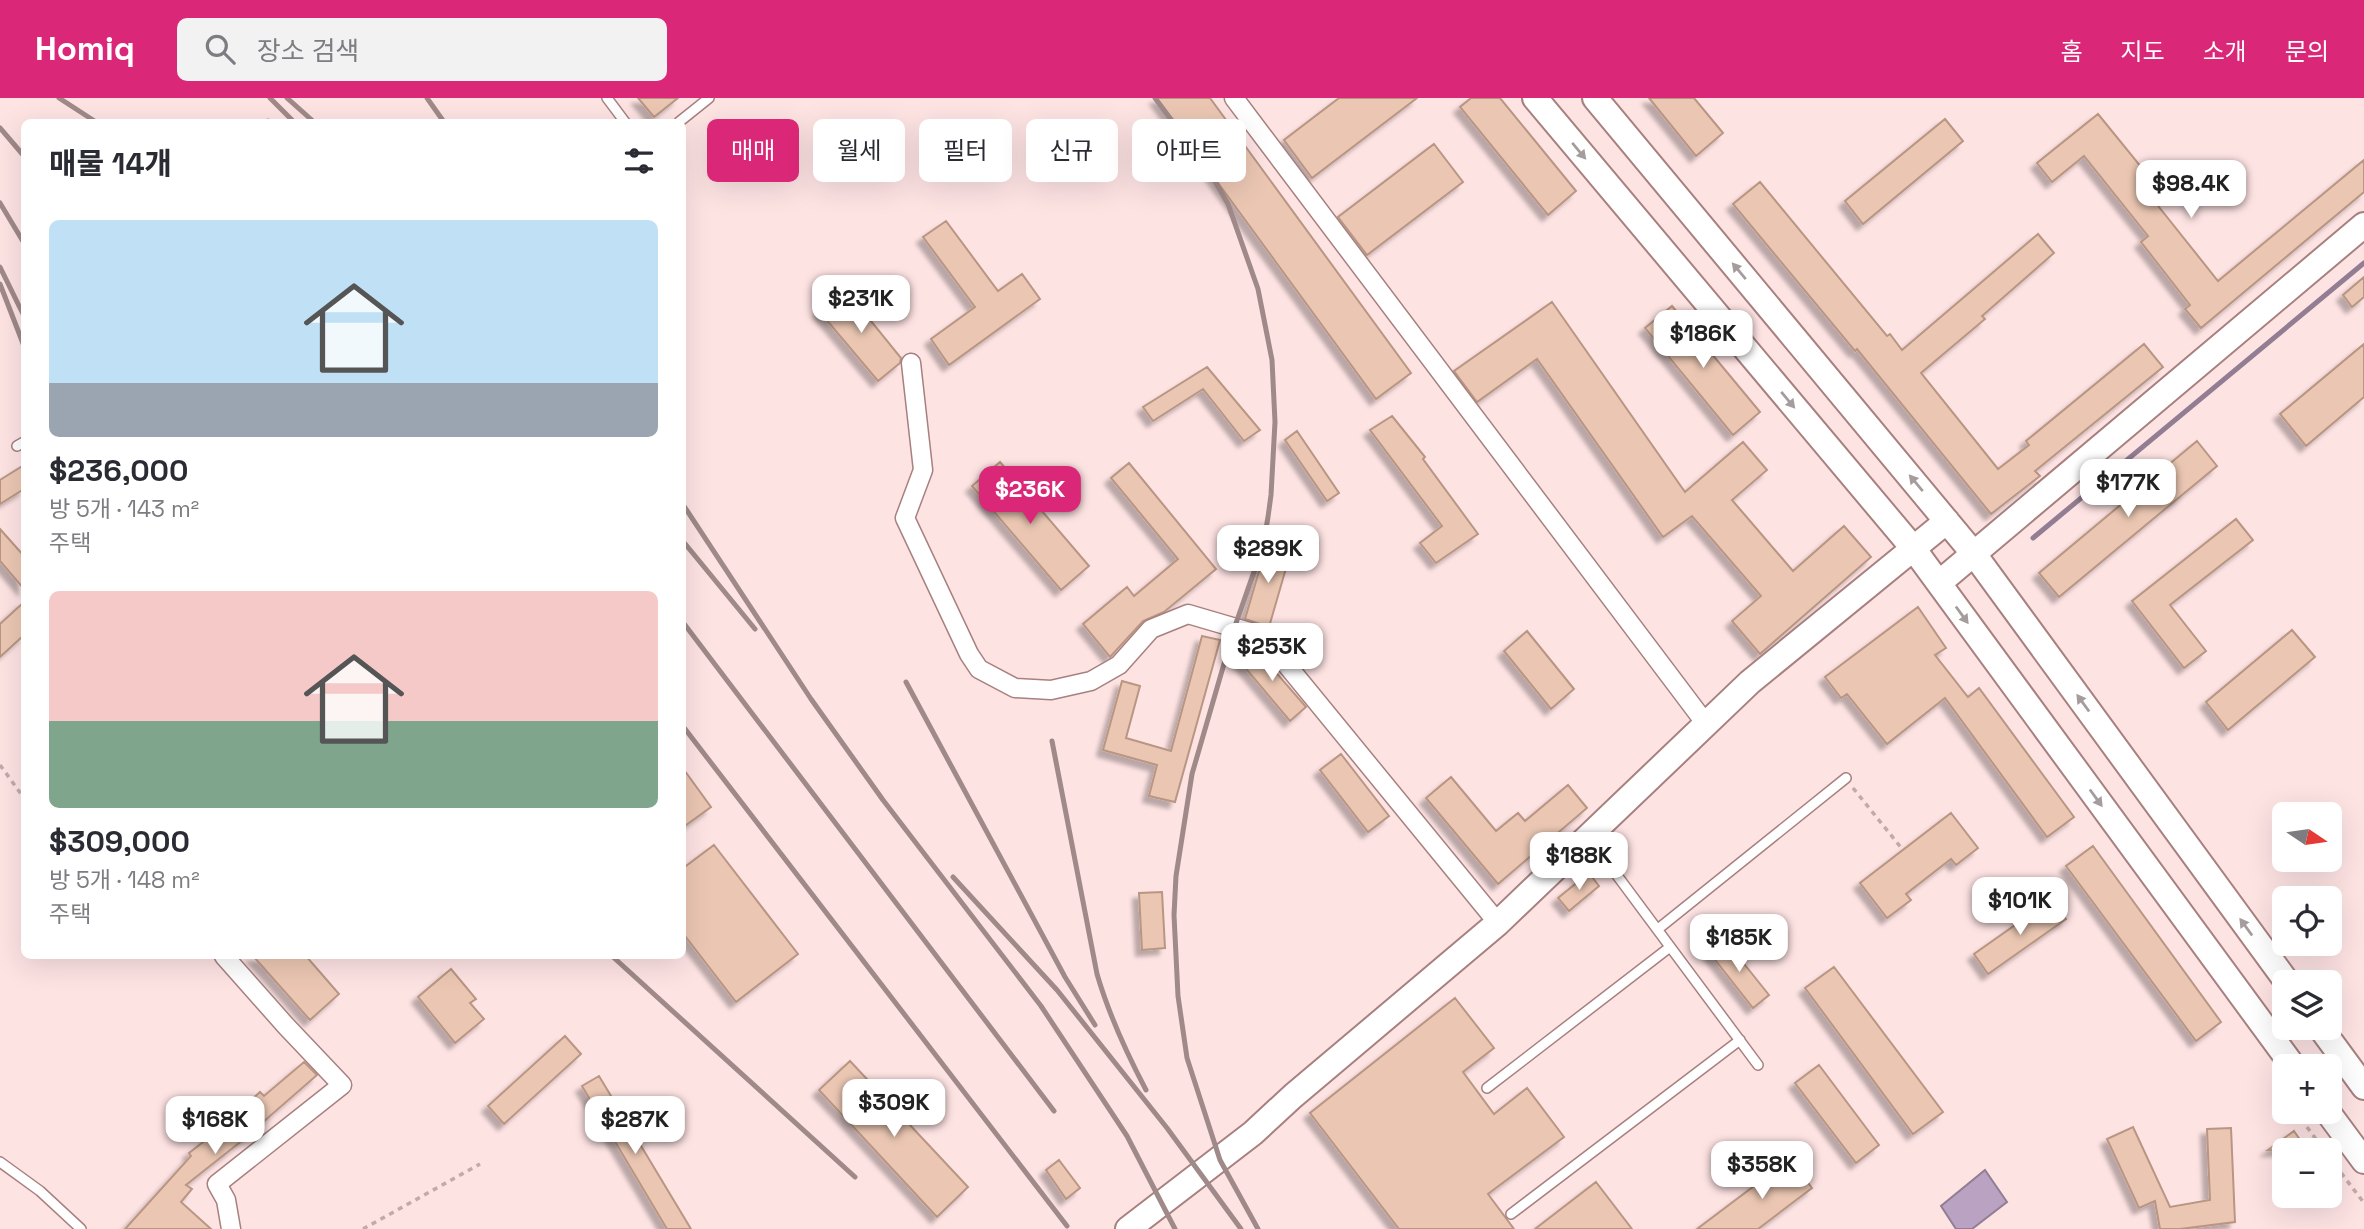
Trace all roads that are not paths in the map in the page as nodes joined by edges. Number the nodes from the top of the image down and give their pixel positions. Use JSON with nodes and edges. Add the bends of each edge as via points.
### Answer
{"nodes":[{"id":1,"x":607,"y":98,"type":"edge"},
{"id":2,"x":709,"y":98,"type":"edge"},
{"id":3,"x":1234,"y":98,"type":"edge"},
{"id":4,"x":1535,"y":98,"type":"edge"},
{"id":5,"x":1595,"y":98,"type":"edge"},
{"id":6,"x":623,"y":119,"type":"edge"},
{"id":7,"x":683,"y":119,"type":"edge"},
{"id":8,"x":2364,"y":225,"type":"edge"},
{"id":9,"x":911,"y":363,"type":"dead end"},
{"id":10,"x":1947,"y":521,"type":"junction"},
{"id":11,"x":1913,"y":548,"type":"junction"},
{"id":12,"x":1974,"y":554,"type":"junction"},
{"id":13,"x":1939,"y":583,"type":"junction"},
{"id":14,"x":1706,"y":724,"type":"junction"},
{"id":15,"x":1846,"y":778,"type":"road end"},
{"id":16,"x":1588,"y":836,"type":"junction"},
{"id":17,"x":1498,"y":923,"type":"junction"},
{"id":18,"x":1658,"y":929,"type":"junction"},
{"id":19,"x":1670,"y":947,"type":"junction"},
{"id":20,"x":227,"y":959,"type":"edge"},
{"id":21,"x":2278,"y":970,"type":"edge"},
{"id":22,"x":1740,"y":1040,"type":"junction"},
{"id":23,"x":2330,"y":1040,"type":"edge"},
{"id":24,"x":2284,"y":1054,"type":"edge"},
{"id":25,"x":1758,"y":1065,"type":"dead end"},
{"id":26,"x":2364,"y":1087,"type":"edge"},
{"id":27,"x":1487,"y":1088,"type":"dead end"},
{"id":28,"x":2337,"y":1124,"type":"edge"},
{"id":29,"x":2364,"y":1161,"type":"edge"},
{"id":30,"x":0,"y":1162,"type":"edge"},
{"id":31,"x":1511,"y":1214,"type":"dead end"},
{"id":32,"x":81,"y":1229,"type":"edge"},
{"id":33,"x":231,"y":1229,"type":"edge"},
{"id":34,"x":1128,"y":1229,"type":"edge"}],
"edges":[{"from":1,"to":6,"type":"lane"},
{"from":2,"to":7,"type":"lane"},
{"from":3,"to":14,"type":"street"},
{"from":4,"to":11,"type":"main road","one_way":true},
{"from":10,"to":5,"type":"main road","one_way":true},
{"from":8,"to":12,"type":"main road"},
{"from":9,"to":17,"type":"street","via":[[923,470],[905,518],[979,669],[1015,688],[1051,690],[1091,681],[1119,665],[1151,629],[1188,614],[1264,636]]},
{"from":10,"to":11,"type":"main road"},
{"from":10,"to":12,"type":"main road"},
{"from":11,"to":13,"type":"main road"},
{"from":11,"to":14,"type":"main road","via":[[1791,647]]},
{"from":12,"to":13,"type":"main road"},
{"from":21,"to":12,"type":"main road","one_way":true},
{"from":13,"to":24,"type":"main road","one_way":true},
{"from":14,"to":16,"type":"main road"},
{"from":15,"to":18,"type":"lane"},
{"from":16,"to":17,"type":"main road"},
{"from":16,"to":18,"type":"lane"},
{"from":17,"to":34,"type":"main road","via":[[1254,1133]]},
{"from":18,"to":19,"type":"lane"},
{"from":19,"to":22,"type":"lane"},
{"from":19,"to":27,"type":"lane"},
{"from":20,"to":33,"type":"street","via":[[342,1085],[217,1184],[226,1200]]},
{"from":22,"to":25,"type":"lane"},
{"from":22,"to":31,"type":"lane"},
{"from":23,"to":26,"type":"main road"},
{"from":28,"to":29,"type":"main road"},
{"from":30,"to":32,"type":"lane"}]}
